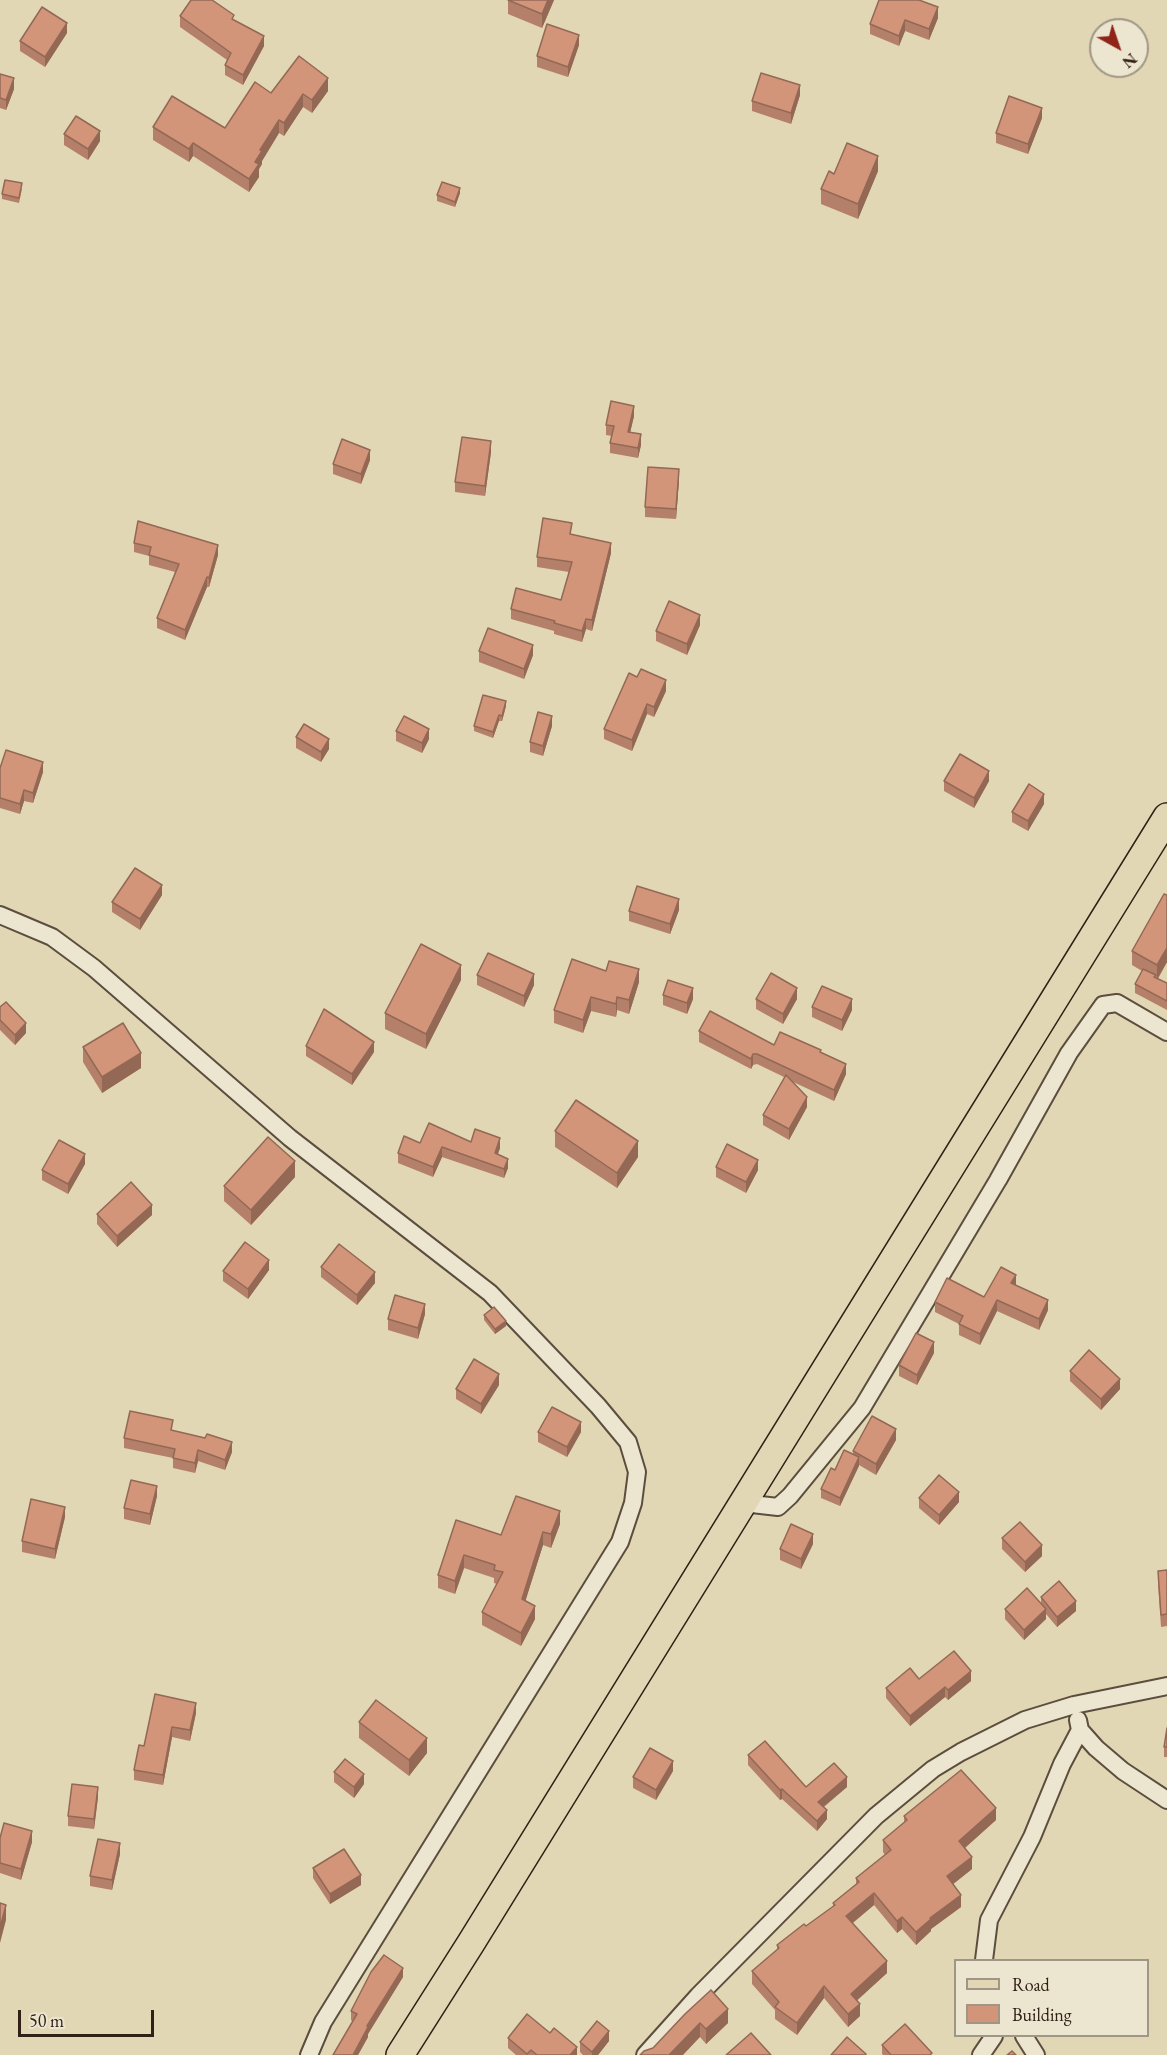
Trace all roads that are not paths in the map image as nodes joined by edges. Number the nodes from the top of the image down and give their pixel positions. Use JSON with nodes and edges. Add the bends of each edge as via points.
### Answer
{"nodes":[{"id":1,"x":1167,"y":817,"type":"edge"},
{"id":2,"x":0,"y":915,"type":"edge"},
{"id":3,"x":1167,"y":1032,"type":"edge"},
{"id":4,"x":743,"y":1503,"type":"junction"},
{"id":5,"x":1167,"y":1686,"type":"edge"},
{"id":6,"x":1074,"y":1705,"type":"junction"},
{"id":7,"x":1080,"y":1730,"type":"junction"},
{"id":8,"x":1167,"y":1800,"type":"edge"},
{"id":9,"x":984,"y":1959,"type":"edge"},
{"id":10,"x":993,"y":2037,"type":"edge"},
{"id":11,"x":1025,"y":2037,"type":"edge"},
{"id":12,"x":309,"y":2055,"type":"edge"},
{"id":13,"x":400,"y":2055,"type":"edge"},
{"id":14,"x":645,"y":2055,"type":"edge"},
{"id":15,"x":981,"y":2055,"type":"edge"},
{"id":16,"x":1036,"y":2055,"type":"edge"}],
"edges":[{"from":1,"to":4,"type":"main road"},
{"from":2,"to":12,"type":"street","via":[[52,937],[94,968],[290,1138],[490,1293],[628,1442],[637,1472],[633,1503],[620,1542],[323,2022]]},
{"from":3,"to":4,"type":"street","via":[[1117,1003],[1103,1005],[1069,1053],[862,1408],[778,1507]]},
{"from":4,"to":13,"type":"main road"},
{"from":5,"to":6,"type":"street"},
{"from":6,"to":7,"type":"street"},
{"from":6,"to":14,"type":"street","via":[[1025,1720],[961,1752],[925,1776],[876,1816]]},
{"from":7,"to":8,"type":"street","via":[[1123,1771]]},
{"from":7,"to":9,"type":"street","via":[[989,1920]]},
{"from":10,"to":15,"type":"street"},
{"from":11,"to":16,"type":"street"}]}
